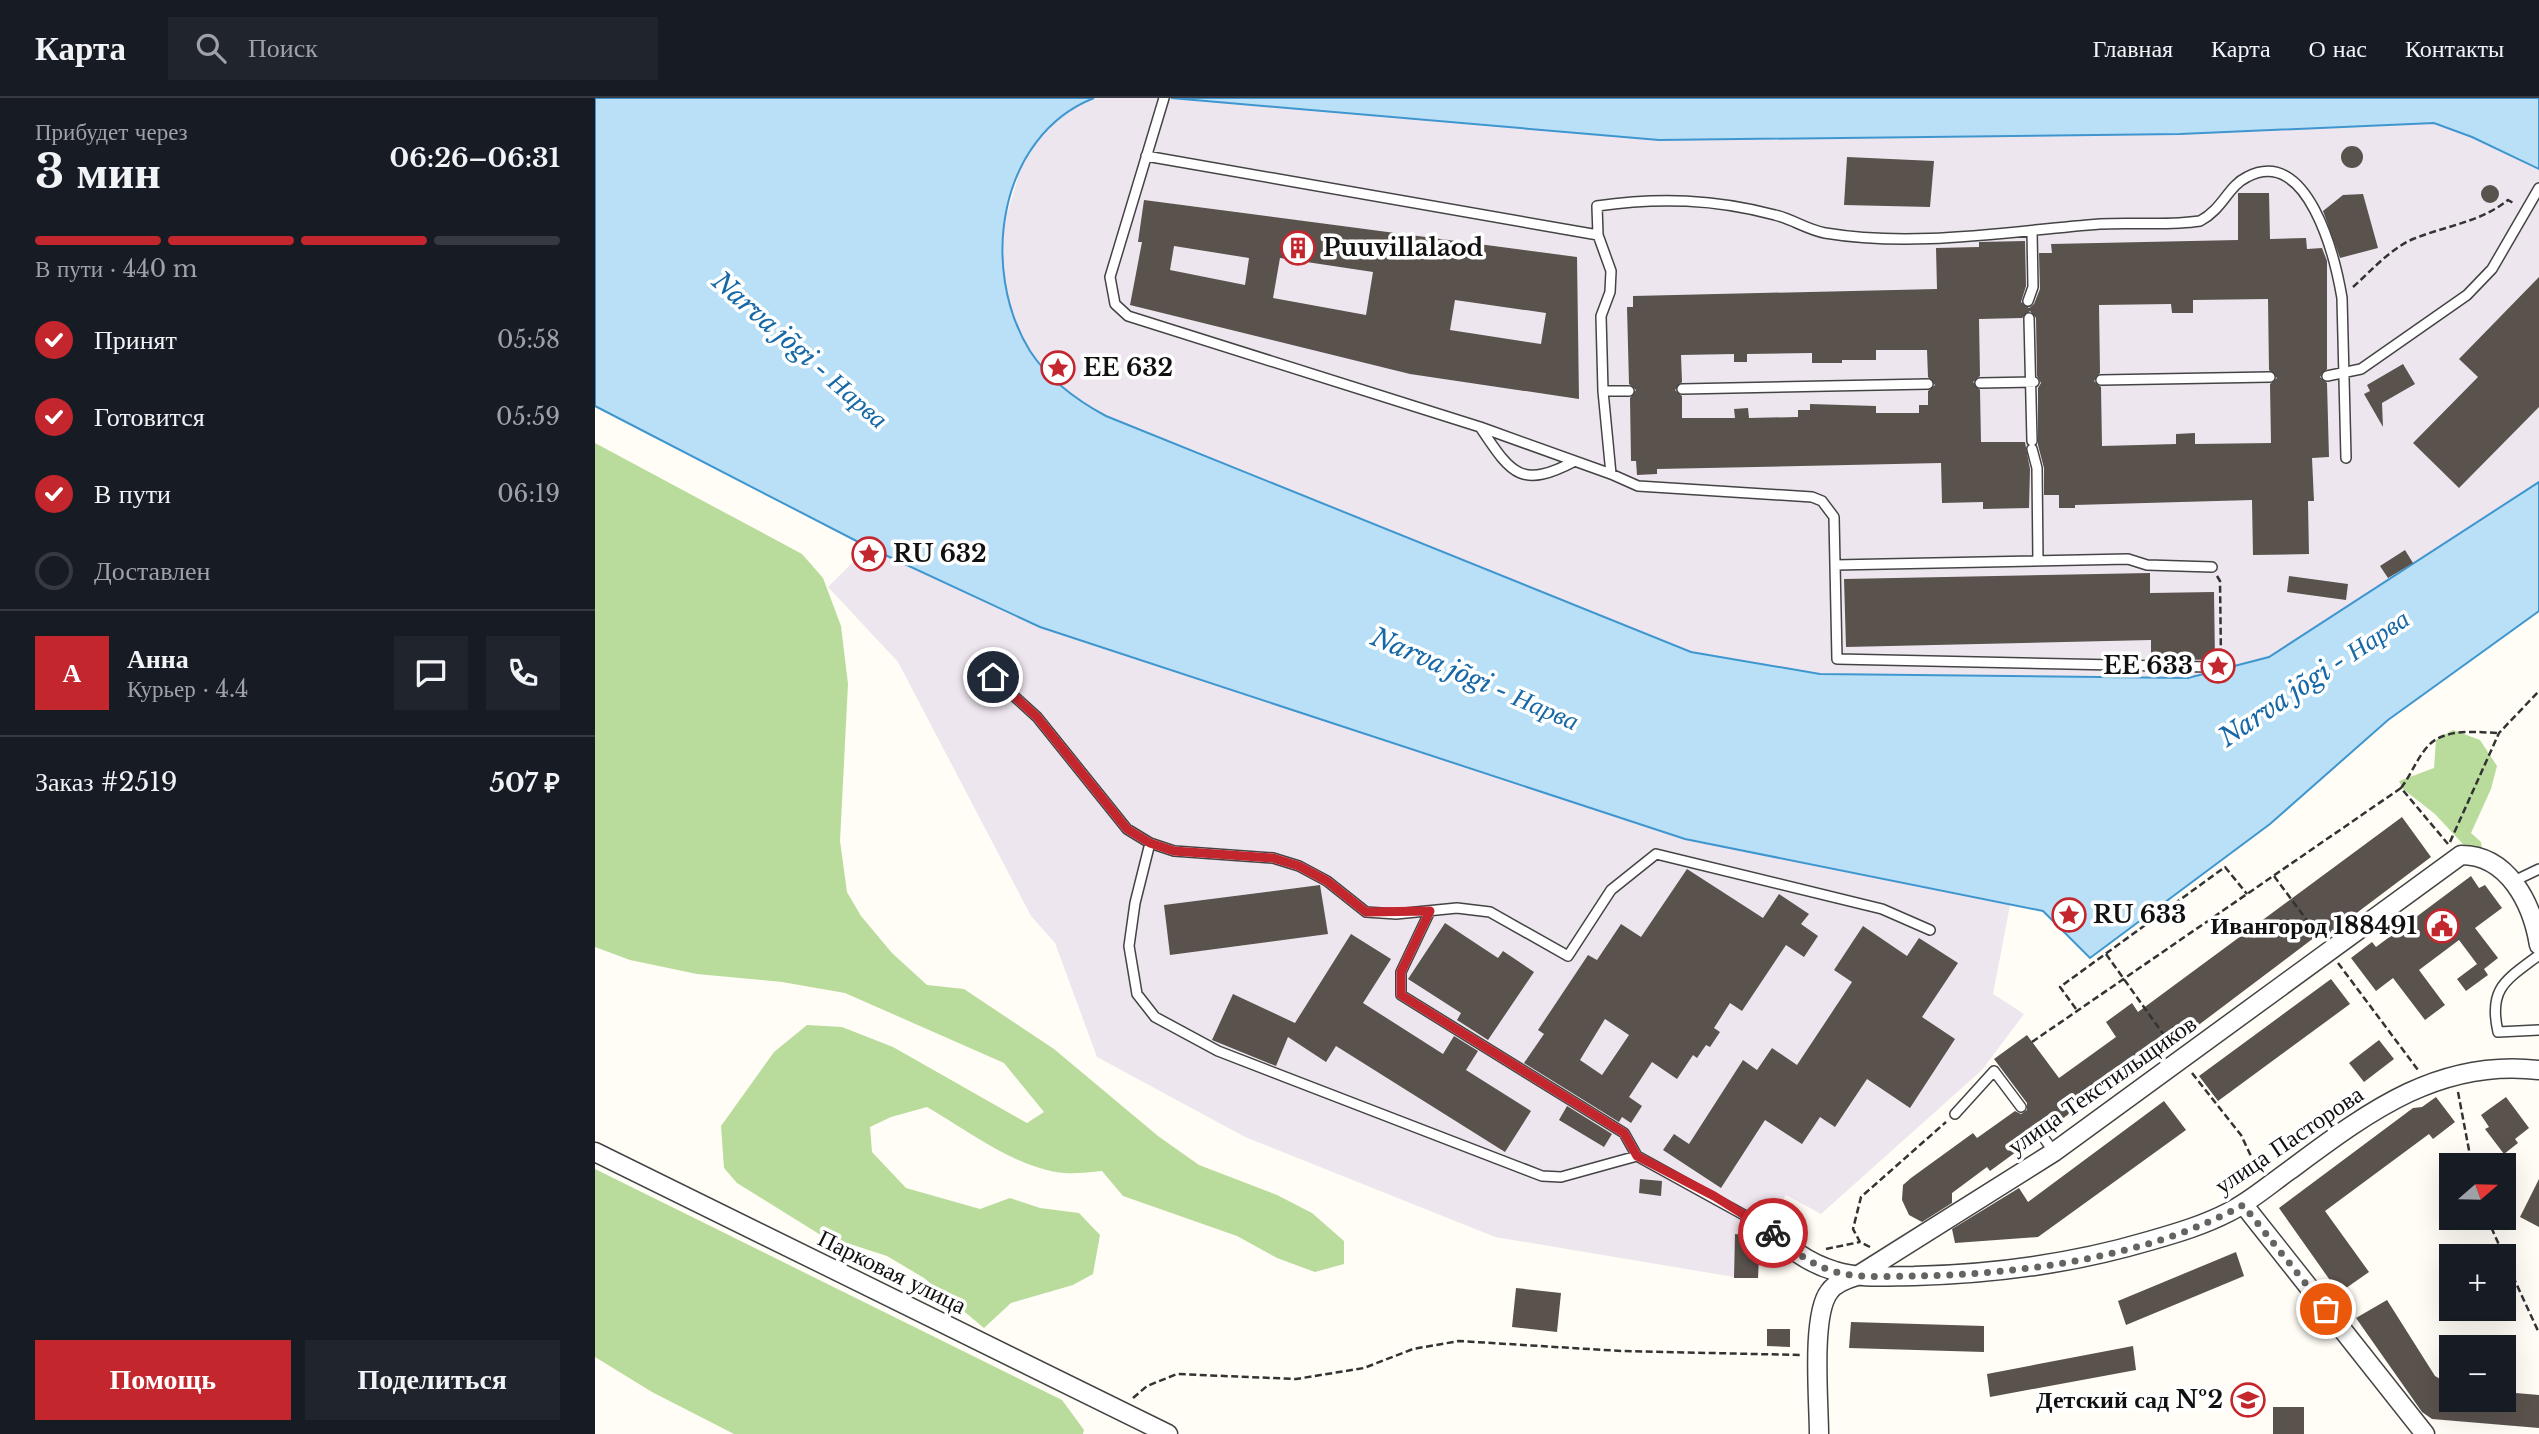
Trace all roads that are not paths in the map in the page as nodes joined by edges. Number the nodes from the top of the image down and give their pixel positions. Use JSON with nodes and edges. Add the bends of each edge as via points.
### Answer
{"nodes":[{"id":1,"x":1164,"y":98,"type":"edge"},
{"id":2,"x":1146,"y":156,"type":"junction"},
{"id":3,"x":2539,"y":188,"type":"edge"},
{"id":4,"x":2032,"y":231,"type":"junction"},
{"id":5,"x":1598,"y":235,"type":"junction"},
{"id":6,"x":2028,"y":301,"type":"dead end"},
{"id":7,"x":2028,"y":318,"type":"dead end"},
{"id":8,"x":2344,"y":374,"type":"junction"},
{"id":9,"x":2327,"y":376,"type":"dead end"},
{"id":10,"x":2270,"y":377,"type":"dead end"},
{"id":11,"x":2101,"y":380,"type":"dead end"},
{"id":12,"x":2033,"y":382,"type":"junction"},
{"id":13,"x":1980,"y":383,"type":"dead end"},
{"id":14,"x":1928,"y":384,"type":"dead end"},
{"id":15,"x":1682,"y":389,"type":"dead end"},
{"id":16,"x":1603,"y":391,"type":"junction"},
{"id":17,"x":1629,"y":391,"type":"dead end"},
{"id":18,"x":1481,"y":427,"type":"junction"},
{"id":19,"x":2346,"y":458,"type":"dead end"},
{"id":20,"x":1574,"y":461,"type":"junction"},
{"id":21,"x":1611,"y":474,"type":"junction"},
{"id":22,"x":2038,"y":561,"type":"junction"},
{"id":23,"x":1835,"y":565,"type":"junction"},
{"id":24,"x":2212,"y":567,"type":"road end"},
{"id":25,"x":2210,"y":667,"type":"road end"},
{"id":26,"x":993,"y":677,"type":"dead end"},
{"id":27,"x":1150,"y":843,"type":"junction"},
{"id":28,"x":2539,"y":869,"type":"edge"},
{"id":29,"x":2514,"y":881,"type":"junction"},
{"id":30,"x":1430,"y":911,"type":"junction"},
{"id":31,"x":1930,"y":930,"type":"dead end"},
{"id":32,"x":2539,"y":945,"type":"edge"},
{"id":33,"x":2539,"y":955,"type":"edge"},
{"id":34,"x":2539,"y":1030,"type":"edge"},
{"id":35,"x":2539,"y":1070,"type":"edge"},
{"id":36,"x":2021,"y":1107,"type":"dead end"},
{"id":37,"x":1955,"y":1114,"type":"road end"},
{"id":38,"x":2041,"y":1134,"type":"dead end"},
{"id":39,"x":595,"y":1152,"type":"edge"},
{"id":40,"x":2054,"y":1152,"type":"junction"},
{"id":41,"x":1637,"y":1156,"type":"junction"},
{"id":42,"x":2243,"y":1205,"type":"junction"},
{"id":43,"x":1764,"y":1226,"type":"joint"},
{"id":44,"x":1857,"y":1276,"type":"junction"},
{"id":45,"x":1168,"y":1434,"type":"edge"},
{"id":46,"x":1819,"y":1434,"type":"edge"},
{"id":47,"x":2425,"y":1434,"type":"edge"}],
"edges":[{"from":1,"to":2,"type":"lane"},
{"from":2,"to":5,"type":"lane"},
{"from":2,"to":18,"type":"lane","via":[[1109,277],[1115,304],[1128,316]]},
{"from":3,"to":8,"type":"lane","via":[[2492,269],[2467,295],[2361,369]]},
{"from":4,"to":5,"type":"lane","via":[[1908,240],[1823,233],[1735,204],[1678,199],[1597,206]]},
{"from":4,"to":6,"type":"lane","via":[[2033,287]]},
{"from":4,"to":8,"type":"lane","via":[[2200,221],[2218,209],[2244,178],[2260,172],[2281,173],[2297,182],[2328,241],[2342,298]]},
{"from":5,"to":16,"type":"lane","via":[[1611,271],[1610,292],[1601,316]]},
{"from":7,"to":12,"type":"lane"},
{"from":8,"to":9,"type":"lane"},
{"from":8,"to":19,"type":"lane"},
{"from":10,"to":11,"type":"lane"},
{"from":12,"to":13,"type":"lane"},
{"from":12,"to":22,"type":"lane"},
{"from":14,"to":15,"type":"lane"},
{"from":16,"to":17,"type":"lane"},
{"from":16,"to":21,"type":"lane"},
{"from":18,"to":20,"type":"lane"},
{"from":18,"to":20,"type":"lane","via":[[1512,469],[1531,477],[1548,475]]},
{"from":20,"to":21,"type":"lane"},
{"from":21,"to":23,"type":"lane","via":[[1638,486],[1822,501],[1834,517]]},
{"from":22,"to":23,"type":"lane"},
{"from":22,"to":24,"type":"lane","via":[[2128,558],[2147,565]]},
{"from":23,"to":25,"type":"lane","via":[[1837,659]]},
{"from":26,"to":27,"type":"lane","via":[[1037,717],[1127,829]]},
{"from":27,"to":30,"type":"lane","via":[[1174,851],[1286,862],[1327,881],[1366,912]]},
{"from":27,"to":41,"type":"lane","via":[[1129,946],[1137,994],[1155,1017],[1218,1051],[1542,1176],[1561,1177]]},
{"from":28,"to":29,"type":"lane"},
{"from":29,"to":32,"type":"street"},
{"from":29,"to":40,"type":"street","name":"улица Текстильщиков","via":[[2497,864],[2455,850],[2330,952]]},
{"from":30,"to":31,"type":"lane","via":[[1490,912],[1568,956],[1611,890],[1656,854],[1882,909]]},
{"from":30,"to":41,"type":"lane","via":[[1401,972],[1401,995],[1624,1133]]},
{"from":33,"to":34,"type":"lane","via":[[2506,980],[2492,1007],[2498,1032]]},
{"from":35,"to":42,"type":"street","name":"улица Пасторова","via":[[2457,1074],[2427,1082],[2359,1121]]},
{"from":36,"to":37,"type":"lane","via":[[1994,1071]]},
{"from":38,"to":40,"type":"lane"},
{"from":39,"to":45,"type":"street","name":"Парковая улица"},
{"from":40,"to":44,"type":"street","name":"улица Текстильщиков"},
{"from":41,"to":43,"type":"lane"},
{"from":42,"to":44,"type":"street","name":"улица Пасторова","via":[[2186,1230],[2045,1267],[1973,1275]]},
{"from":42,"to":47,"type":"street"},
{"from":43,"to":44,"type":"street","via":[[1817,1266]]},
{"from":44,"to":46,"type":"street","name":"улица Текстильщиков","via":[[1830,1289],[1821,1305]]}]}
